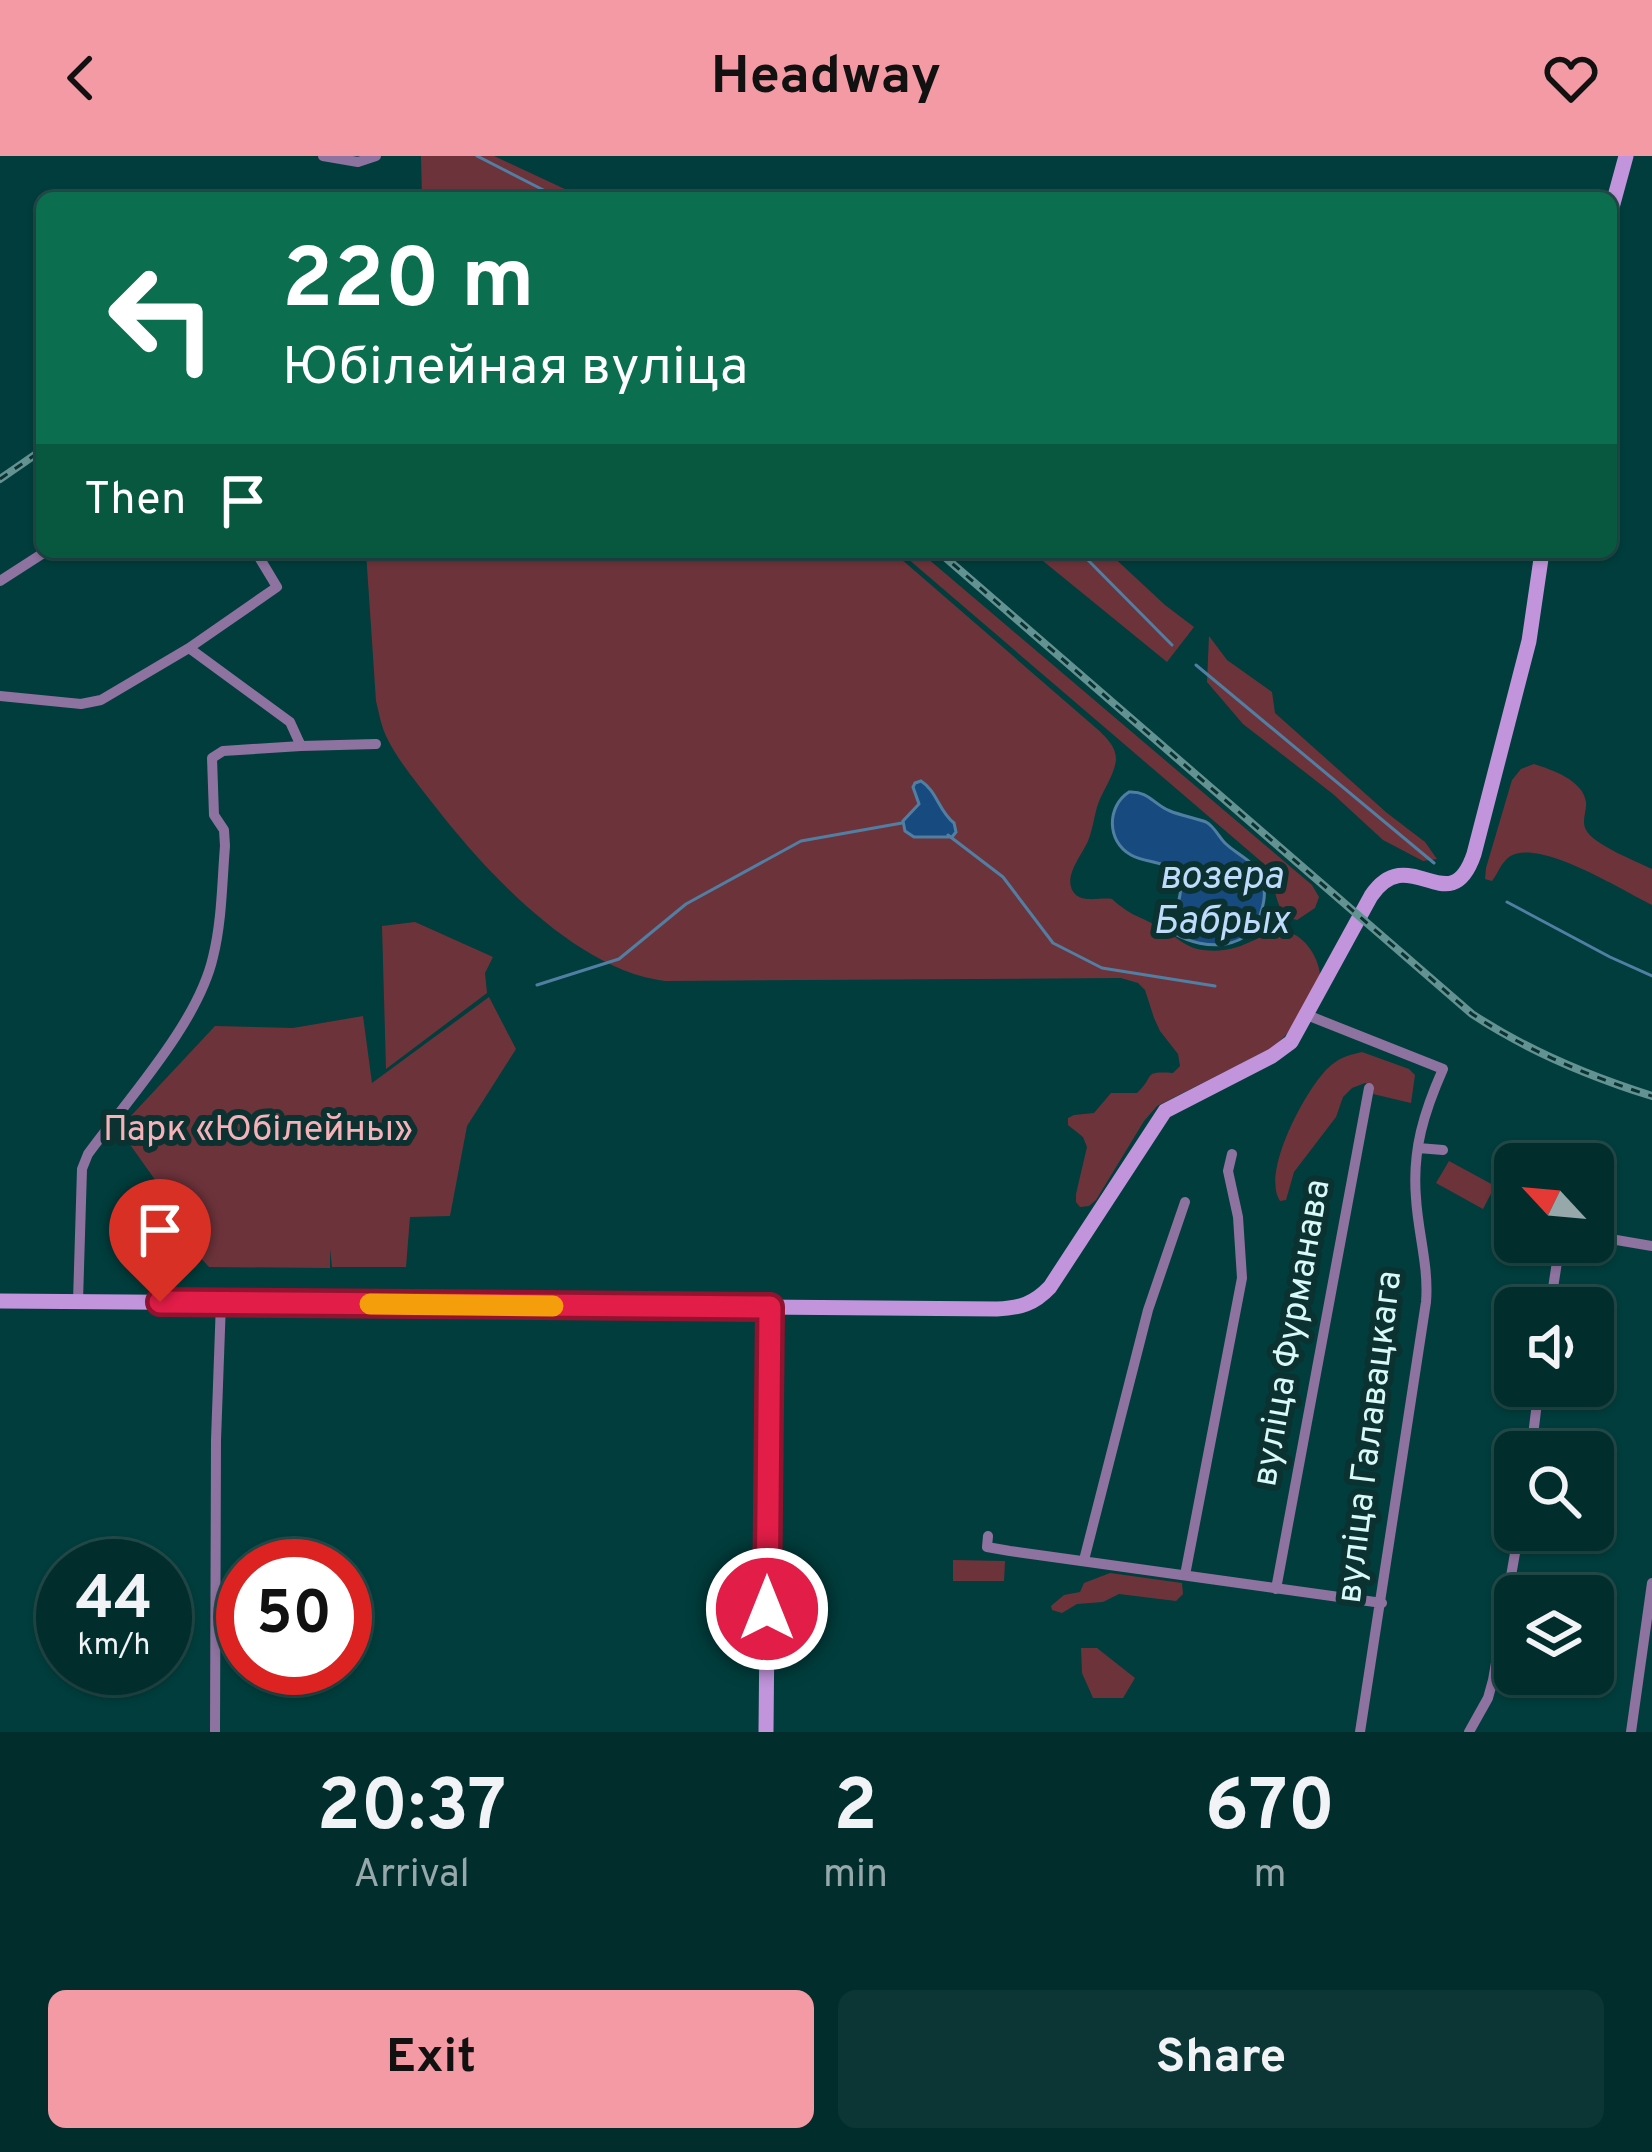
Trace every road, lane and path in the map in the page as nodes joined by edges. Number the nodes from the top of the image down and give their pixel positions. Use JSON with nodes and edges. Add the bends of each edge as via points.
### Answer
{"nodes":[{"id":1,"x":323,"y":156,"type":"edge"},
{"id":2,"x":376,"y":156,"type":"edge"},
{"id":3,"x":1626,"y":156,"type":"edge"},
{"id":4,"x":1616,"y":192,"type":"edge"},
{"id":5,"x":36,"y":558,"type":"edge"},
{"id":6,"x":260,"y":558,"type":"edge"},
{"id":7,"x":1541,"y":558,"type":"edge"},
{"id":8,"x":0,"y":580,"type":"edge"},
{"id":9,"x":189,"y":648,"type":"junction"},
{"id":10,"x":0,"y":696,"type":"edge"},
{"id":11,"x":376,"y":744,"type":"dead end"},
{"id":12,"x":301,"y":746,"type":"junction"},
{"id":13,"x":1307,"y":1015,"type":"junction"},
{"id":14,"x":1369,"y":1088,"type":"dead end"},
{"id":15,"x":1418,"y":1148,"type":"junction"},
{"id":16,"x":1443,"y":1150,"type":"dead end"},
{"id":17,"x":1232,"y":1154,"type":"dead end"},
{"id":18,"x":1185,"y":1202,"type":"dead end"},
{"id":19,"x":1614,"y":1240,"type":"edge"},
{"id":20,"x":1652,"y":1246,"type":"edge"},
{"id":21,"x":78,"y":1300,"type":"junction"},
{"id":22,"x":0,"y":1301,"type":"edge"},
{"id":23,"x":221,"y":1302,"type":"junction"},
{"id":24,"x":770,"y":1307,"type":"junction"},
{"id":25,"x":988,"y":1536,"type":"dead end"},
{"id":26,"x":1515,"y":1551,"type":"edge"},
{"id":27,"x":1084,"y":1560,"type":"junction"},
{"id":28,"x":1185,"y":1576,"type":"junction"},
{"id":29,"x":1652,"y":1583,"type":"edge"},
{"id":30,"x":1276,"y":1589,"type":"junction"},
{"id":31,"x":1382,"y":1603,"type":"junction"},
{"id":32,"x":215,"y":1732,"type":"edge"},
{"id":33,"x":766,"y":1732,"type":"edge"},
{"id":34,"x":1360,"y":1732,"type":"edge"},
{"id":35,"x":1469,"y":1732,"type":"edge"},
{"id":36,"x":1631,"y":1732,"type":"edge"}],
"edges":[{"from":1,"to":2,"type":"street"},
{"from":3,"to":4,"type":"street"},
{"from":5,"to":8,"type":"street"},
{"from":6,"to":9,"type":"street","via":[[277,587]]},
{"from":7,"to":13,"type":"street","via":[[1529,641],[1469,866],[1450,883],[1384,879]]},
{"from":9,"to":10,"type":"street","via":[[100,700]]},
{"from":9,"to":12,"type":"street","via":[[290,722]]},
{"from":11,"to":12,"type":"street"},
{"from":12,"to":21,"type":"street","via":[[212,758],[214,815],[225,846],[213,960],[179,1030],[82,1169]]},
{"from":13,"to":15,"type":"street","name":"вуліца Галавацкага","via":[[1443,1069]]},
{"from":13,"to":24,"type":"street","via":[[1280,1051],[1165,1111],[1050,1287],[1031,1303]]},
{"from":14,"to":30,"type":"street","name":"вуліца Фурманава"},
{"from":15,"to":16,"type":"street"},
{"from":15,"to":31,"type":"street","name":"вуліца Галавацкага","via":[[1426,1302]]},
{"from":17,"to":28,"type":"street","via":[[1242,1278]]},
{"from":18,"to":27,"type":"street","via":[[1148,1310]]},
{"from":19,"to":20,"type":"street"},
{"from":21,"to":22,"type":"street"},
{"from":21,"to":23,"type":"street"},
{"from":23,"to":24,"type":"street"},
{"from":23,"to":32,"type":"street"},
{"from":24,"to":33,"type":"street"},
{"from":25,"to":27,"type":"street","via":[[987,1546]]},
{"from":26,"to":35,"type":"street","via":[[1493,1680]]},
{"from":27,"to":28,"type":"street"},
{"from":28,"to":30,"type":"street"},
{"from":29,"to":36,"type":"street"},
{"from":30,"to":31,"type":"street"},
{"from":31,"to":34,"type":"street","name":"вуліца Галавацкага"}]}
